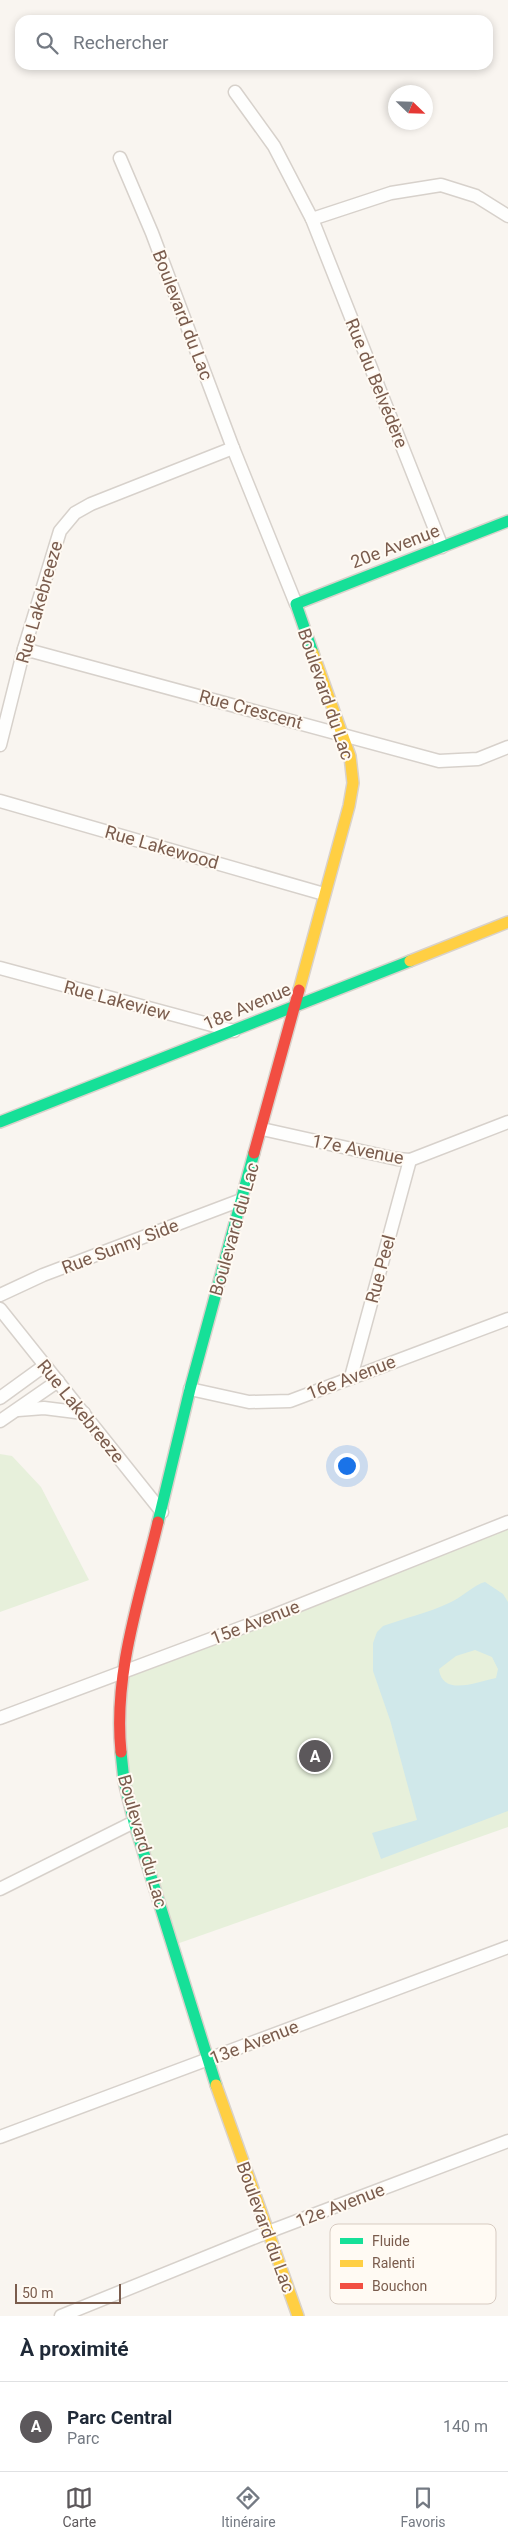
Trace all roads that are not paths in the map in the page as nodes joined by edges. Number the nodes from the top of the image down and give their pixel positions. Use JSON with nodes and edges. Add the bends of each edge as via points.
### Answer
{"nodes":[{"id":1,"x":235,"y":92,"type":"dead end"},
{"id":2,"x":120,"y":158,"type":"dead end"},
{"id":3,"x":508,"y":216,"type":"edge"},
{"id":4,"x":312,"y":219,"type":"junction"},
{"id":5,"x":233,"y":448,"type":"junction"},
{"id":6,"x":508,"y":521,"type":"edge"},
{"id":7,"x":442,"y":547,"type":"junction"},
{"id":8,"x":296,"y":604,"type":"junction"},
{"id":9,"x":24,"y":649,"type":"junction"},
{"id":10,"x":342,"y":734,"type":"junction"},
{"id":11,"x":0,"y":745,"type":"edge"},
{"id":12,"x":508,"y":747,"type":"edge"},
{"id":13,"x":0,"y":800,"type":"edge"},
{"id":14,"x":324,"y":894,"type":"junction"},
{"id":15,"x":508,"y":922,"type":"edge"},
{"id":16,"x":0,"y":968,"type":"edge"},
{"id":17,"x":294,"y":1004,"type":"junction"},
{"id":18,"x":234,"y":1032,"type":"junction"},
{"id":19,"x":0,"y":1122,"type":"edge"},
{"id":20,"x":508,"y":1122,"type":"edge"},
{"id":21,"x":262,"y":1129,"type":"junction"},
{"id":22,"x":410,"y":1160,"type":"junction"},
{"id":23,"x":241,"y":1200,"type":"junction"},
{"id":24,"x":0,"y":1295,"type":"edge"},
{"id":25,"x":0,"y":1308,"type":"edge"},
{"id":26,"x":508,"y":1319,"type":"edge"},
{"id":27,"x":44,"y":1366,"type":"junction"},
{"id":28,"x":351,"y":1378,"type":"junction"},
{"id":29,"x":58,"y":1381,"type":"junction"},
{"id":30,"x":190,"y":1388,"type":"junction"},
{"id":31,"x":0,"y":1398,"type":"edge"},
{"id":32,"x":18,"y":1410,"type":"junction"},
{"id":33,"x":84,"y":1414,"type":"junction"},
{"id":34,"x":0,"y":1421,"type":"edge"},
{"id":35,"x":162,"y":1512,"type":"junction"},
{"id":36,"x":508,"y":1522,"type":"edge"},
{"id":37,"x":122,"y":1672,"type":"junction"},
{"id":38,"x":0,"y":1718,"type":"edge"},
{"id":39,"x":134,"y":1822,"type":"junction"},
{"id":40,"x":0,"y":1889,"type":"edge"},
{"id":41,"x":508,"y":1947,"type":"edge"},
{"id":42,"x":207,"y":2060,"type":"junction"},
{"id":43,"x":0,"y":2138,"type":"edge"},
{"id":44,"x":508,"y":2141,"type":"edge"},
{"id":45,"x":268,"y":2232,"type":"junction"},
{"id":46,"x":61,"y":2316,"type":"edge"},
{"id":47,"x":298,"y":2316,"type":"edge"}],
"edges":[{"from":1,"to":4,"type":"street","name":"Rue du Belvédère","via":[[274,146]]},
{"from":2,"to":5,"type":"street","name":"Boulevard du Lac","via":[[152,232]]},
{"from":3,"to":4,"type":"street","via":[[476,196],[441,185],[391,193]]},
{"from":4,"to":7,"type":"street","name":"Rue du Belvédère"},
{"from":5,"to":8,"type":"street","name":"Boulevard du Lac"},
{"from":5,"to":9,"type":"street","name":"Rue Lakebreeze","via":[[74,513],[60,531]]},
{"from":6,"to":7,"type":"street","name":"20e Avenue"},
{"from":7,"to":8,"type":"street","name":"20e Avenue"},
{"from":8,"to":10,"type":"street","name":"Boulevard du Lac"},
{"from":9,"to":10,"type":"street","name":"Rue Crescent"},
{"from":9,"to":11,"type":"street","name":"Rue Lakebreeze"},
{"from":10,"to":12,"type":"street","name":"Rue Crescent","via":[[439,760],[478,759]]},
{"from":10,"to":14,"type":"street","name":"Boulevard du Lac","via":[[350,756],[353,783]]},
{"from":13,"to":14,"type":"street","name":"Rue Lakewood"},
{"from":14,"to":17,"type":"street","name":"Boulevard du Lac"},
{"from":15,"to":17,"type":"street","name":"18e Avenue"},
{"from":16,"to":18,"type":"street","name":"Rue Lakeview"},
{"from":17,"to":18,"type":"street","name":"18e Avenue"},
{"from":17,"to":21,"type":"street","name":"Boulevard du Lac"},
{"from":18,"to":19,"type":"street","name":"18e Avenue"},
{"from":20,"to":22,"type":"street","name":"17e Avenue"},
{"from":21,"to":22,"type":"street","name":"17e Avenue"},
{"from":21,"to":23,"type":"street","name":"Boulevard du Lac"},
{"from":22,"to":28,"type":"street","name":"Rue Peel"},
{"from":23,"to":24,"type":"street","name":"Rue Sunny Side","via":[[43,1275]]},
{"from":23,"to":30,"type":"street","name":"Boulevard du Lac"},
{"from":25,"to":27,"type":"street","name":"Rue Lakebreeze"},
{"from":26,"to":28,"type":"street","name":"16e Avenue"},
{"from":27,"to":29,"type":"street","name":"Rue Lakebreeze"},
{"from":27,"to":31,"type":"street"},
{"from":28,"to":30,"type":"street","name":"16e Avenue","via":[[290,1401],[272,1403],[249,1402]]},
{"from":29,"to":32,"type":"street"},
{"from":29,"to":33,"type":"street","name":"Rue Lakebreeze"},
{"from":30,"to":35,"type":"street","name":"Boulevard du Lac"},
{"from":32,"to":33,"type":"street","via":[[44,1408]]},
{"from":32,"to":34,"type":"street"},
{"from":33,"to":35,"type":"street","name":"Rue Lakebreeze"},
{"from":35,"to":37,"type":"street","name":"Boulevard du Lac"},
{"from":36,"to":37,"type":"street","name":"15e Avenue"},
{"from":37,"to":38,"type":"street","name":"15e Avenue"},
{"from":37,"to":39,"type":"street","name":"Boulevard du Lac","via":[[119,1730],[124,1781]]},
{"from":39,"to":40,"type":"street"},
{"from":39,"to":42,"type":"street","name":"Boulevard du Lac"},
{"from":41,"to":42,"type":"street","name":"13e Avenue"},
{"from":42,"to":43,"type":"street","name":"13e Avenue"},
{"from":42,"to":45,"type":"street","name":"Boulevard du Lac"},
{"from":44,"to":45,"type":"street","name":"12e Avenue"},
{"from":45,"to":46,"type":"street","name":"12e Avenue"},
{"from":45,"to":47,"type":"street","name":"Boulevard du Lac"}]}
